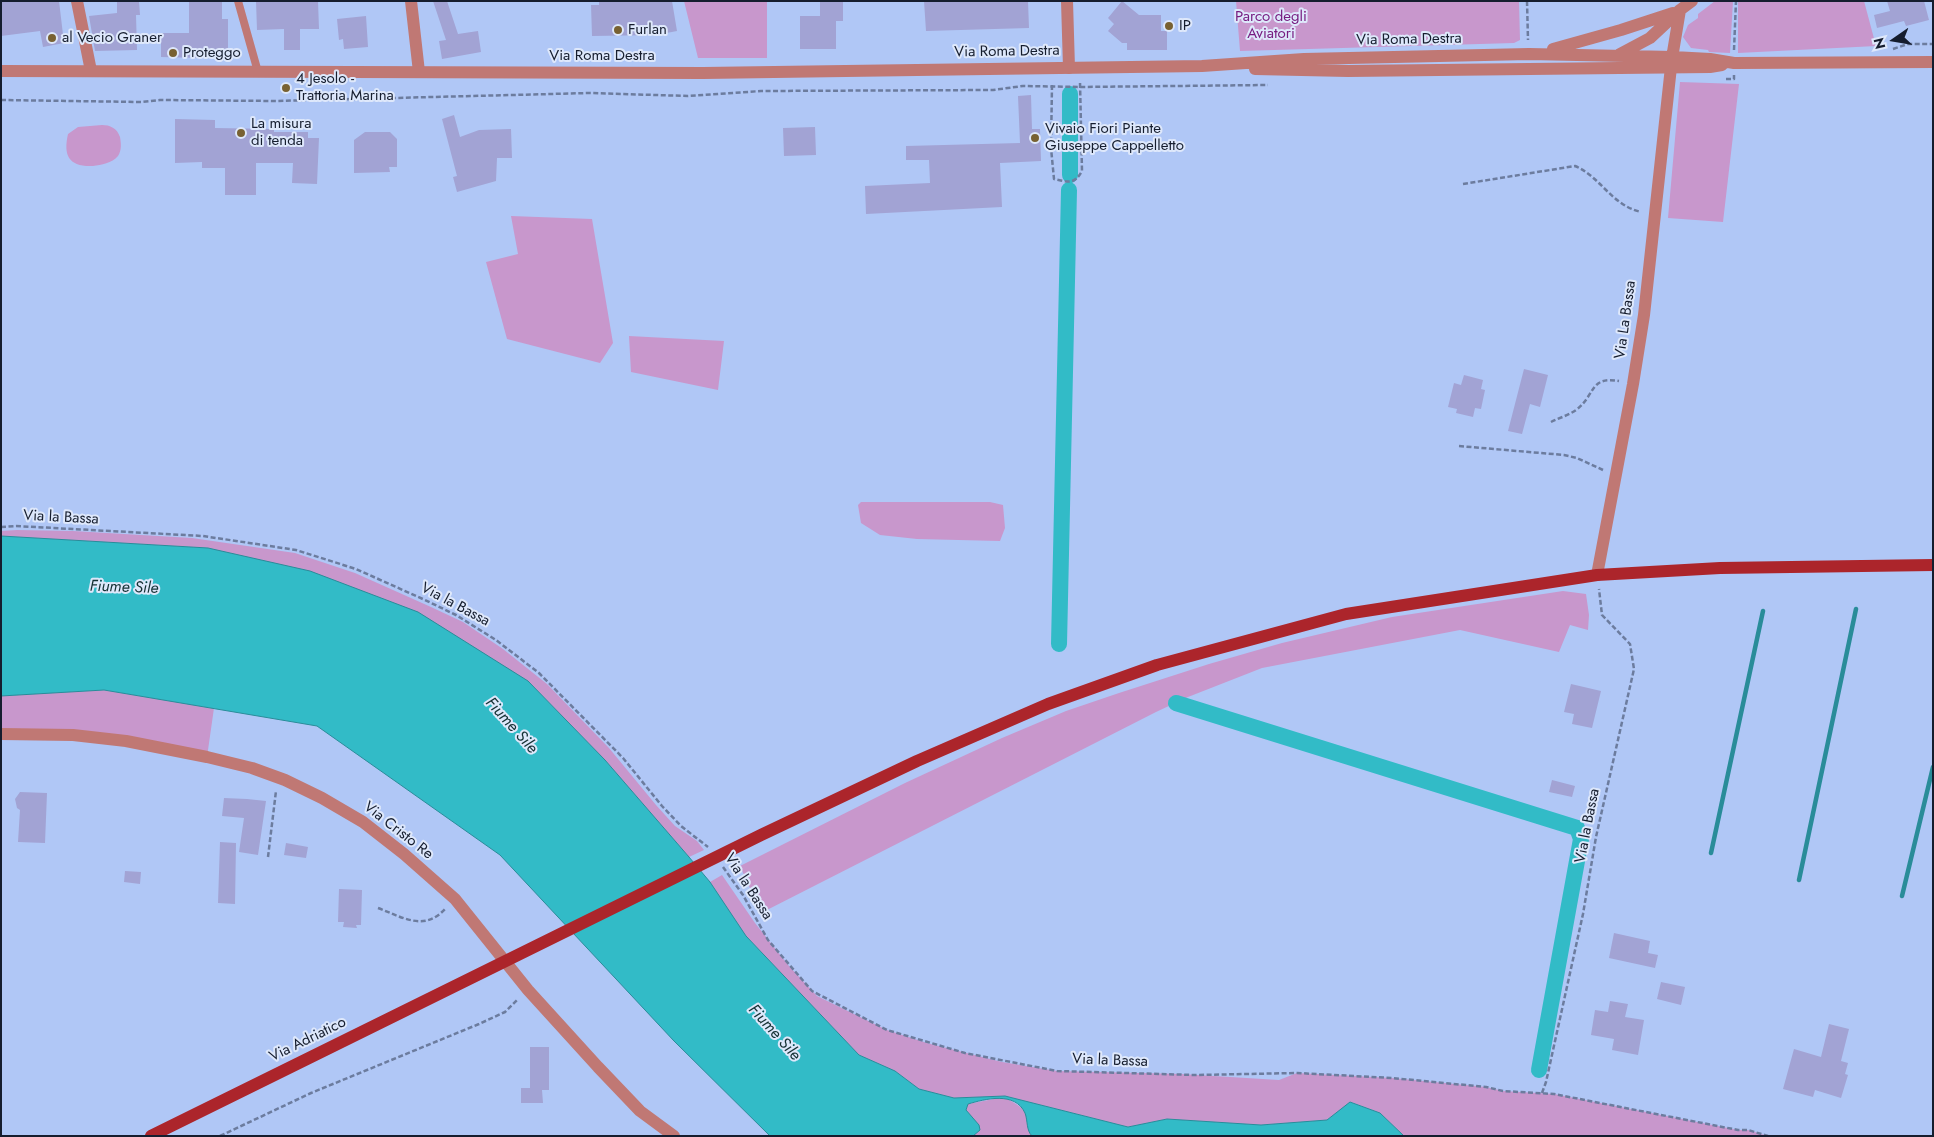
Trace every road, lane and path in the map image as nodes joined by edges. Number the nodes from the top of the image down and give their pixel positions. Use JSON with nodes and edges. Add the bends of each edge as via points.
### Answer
{"nodes":[{"id":1,"x":77,"y":1,"type":"edge"},
{"id":2,"x":238,"y":1,"type":"edge"},
{"id":3,"x":411,"y":1,"type":"edge"},
{"id":4,"x":1067,"y":1,"type":"edge"},
{"id":5,"x":1527,"y":1,"type":"edge"},
{"id":6,"x":1692,"y":1,"type":"edge"},
{"id":7,"x":1736,"y":1,"type":"edge"},
{"id":8,"x":1680,"y":10,"type":"junction"},
{"id":9,"x":1529,"y":54,"type":"junction"},
{"id":10,"x":1617,"y":56,"type":"junction"},
{"id":11,"x":1672,"y":62,"type":"junction"},
{"id":12,"x":1933,"y":62,"type":"edge"},
{"id":13,"x":1732,"y":63,"type":"junction"},
{"id":14,"x":1202,"y":66,"type":"junction"},
{"id":15,"x":1052,"y":68,"type":"junction"},
{"id":16,"x":1074,"y":68,"type":"junction"},
{"id":17,"x":1,"y":70,"type":"edge"},
{"id":18,"x":1419,"y":70,"type":"junction"},
{"id":19,"x":91,"y":71,"type":"junction"},
{"id":20,"x":258,"y":72,"type":"junction"},
{"id":21,"x":419,"y":72,"type":"junction"},
{"id":22,"x":1725,"y":79,"type":"dead end"},
{"id":23,"x":1275,"y":84,"type":"dead end"},
{"id":24,"x":1052,"y":86,"type":"junction"},
{"id":25,"x":1080,"y":87,"type":"junction"},
{"id":26,"x":1,"y":100,"type":"edge"},
{"id":27,"x":1463,"y":184,"type":"dead end"},
{"id":28,"x":1655,"y":215,"type":"junction"},
{"id":29,"x":1633,"y":384,"type":"junction"},
{"id":30,"x":1551,"y":422,"type":"dead end"},
{"id":31,"x":1460,"y":446,"type":"dead end"},
{"id":32,"x":1616,"y":476,"type":"junction"},
{"id":33,"x":1,"y":527,"type":"edge"},
{"id":34,"x":1933,"y":565,"type":"edge"},
{"id":35,"x":1597,"y":575,"type":"junction"},
{"id":36,"x":1,"y":734,"type":"edge"},
{"id":37,"x":278,"y":777,"type":"junction"},
{"id":38,"x":712,"y":853,"type":"dead end"},
{"id":39,"x":268,"y":857,"type":"dead end"},
{"id":40,"x":718,"y":860,"type":"dead end"},
{"id":41,"x":455,"y":899,"type":"junction"},
{"id":42,"x":378,"y":908,"type":"dead end"},
{"id":43,"x":528,"y":990,"type":"junction"},
{"id":44,"x":1542,"y":1093,"type":"junction"},
{"id":45,"x":1738,"y":1130,"type":"junction"},
{"id":46,"x":151,"y":1136,"type":"edge"},
{"id":47,"x":220,"y":1136,"type":"edge"},
{"id":48,"x":674,"y":1136,"type":"edge"},
{"id":49,"x":1737,"y":1136,"type":"edge"},
{"id":50,"x":1768,"y":1136,"type":"edge"}],
"edges":[{"from":1,"to":19,"type":"street"},
{"from":2,"to":20,"type":"lane"},
{"from":3,"to":21,"type":"street"},
{"from":4,"to":16,"type":"street"},
{"from":5,"to":9,"type":"path"},
{"from":6,"to":8,"type":"street"},
{"from":7,"to":13,"type":"path"},
{"from":8,"to":9,"type":"street","via":[[1572,45]]},
{"from":8,"to":10,"type":"street","via":[[1650,38]]},
{"from":8,"to":11,"type":"street","name":"Via La Bassa"},
{"from":9,"to":10,"type":"street","name":"Via Roma Destra"},
{"from":9,"to":14,"type":"street","name":"Via Roma Destra","via":[[1304,59]]},
{"from":10,"to":11,"type":"street","name":"Via Roma Destra"},
{"from":10,"to":18,"type":"street","name":"Via Roma Destra","via":[[1606,60],[1445,64]]},
{"from":11,"to":13,"type":"street","name":"Via Roma Destra","via":[[1710,67]]},
{"from":11,"to":18,"type":"street","name":"Via Roma Destra"},
{"from":11,"to":28,"type":"street","name":"Via La Bassa"},
{"from":12,"to":13,"type":"street","name":"Via Roma Destra"},
{"from":13,"to":22,"type":"path","via":[[1734,79]]},
{"from":14,"to":16,"type":"street","name":"Via Roma Destra"},
{"from":14,"to":18,"type":"street","name":"Via Roma Destra","via":[[1288,71]]},
{"from":15,"to":16,"type":"street","name":"Via Roma Destra"},
{"from":15,"to":21,"type":"street","name":"Via Roma Destra","via":[[703,73]]},
{"from":15,"to":24,"type":"path"},
{"from":16,"to":25,"type":"path"},
{"from":17,"to":19,"type":"street","name":"Via Roma Destra"},
{"from":19,"to":20,"type":"street","name":"Via Roma Destra"},
{"from":20,"to":21,"type":"street","name":"Via Roma Destra"},
{"from":23,"to":25,"type":"path"},
{"from":24,"to":25,"type":"path"},
{"from":24,"to":25,"type":"path","via":[[1052,167],[1054,179],[1065,181],[1077,179],[1082,171]]},
{"from":24,"to":26,"type":"path","via":[[993,90],[761,91],[688,96],[590,93],[276,101]]},
{"from":27,"to":28,"type":"path","via":[[1575,166],[1618,202],[1633,210]]},
{"from":28,"to":29,"type":"street","name":"Via La Bassa"},
{"from":29,"to":30,"type":"path","via":[[1606,379],[1598,383],[1576,410]]},
{"from":29,"to":32,"type":"street","name":"Via La Bassa"},
{"from":31,"to":32,"type":"path","via":[[1564,455]]},
{"from":32,"to":35,"type":"street","name":"Via La Bassa"},
{"from":33,"to":38,"type":"path","name":"Via la Bassa","via":[[204,536],[296,550],[356,569],[425,600],[496,640],[539,672],[623,758],[681,826]]},
{"from":34,"to":35,"type":"main road","name":"Via Adriatico","via":[[1720,568]]},
{"from":35,"to":44,"type":"path","name":"Via la Bassa","via":[[1602,615],[1630,644],[1634,669]]},
{"from":35,"to":46,"type":"main road","name":"Via Adriatico","via":[[1346,614],[1157,664],[1048,704],[917,761],[761,835]]},
{"from":36,"to":37,"type":"street","name":"Via Cristo Re","via":[[73,735],[126,741],[207,757]]},
{"from":37,"to":39,"type":"path"},
{"from":37,"to":41,"type":"street","name":"Via Cristo Re","via":[[363,822]]},
{"from":40,"to":44,"type":"path","name":"Via la Bassa","via":[[743,895],[768,940],[812,991],[887,1030],[965,1053],[1056,1071],[1195,1075],[1297,1072]]},
{"from":41,"to":42,"type":"path","via":[[442,913],[424,921],[412,922]]},
{"from":41,"to":43,"type":"street","name":"Via Cristo Re"},
{"from":43,"to":47,"type":"path","via":[[505,1012],[311,1093]]},
{"from":43,"to":48,"type":"street","name":"Via Cristo Re","via":[[640,1111]]},
{"from":44,"to":45,"type":"path","name":"Via la Bassa"},
{"from":45,"to":49,"type":"path"},
{"from":45,"to":50,"type":"path","name":"Via la Bassa"}]}
